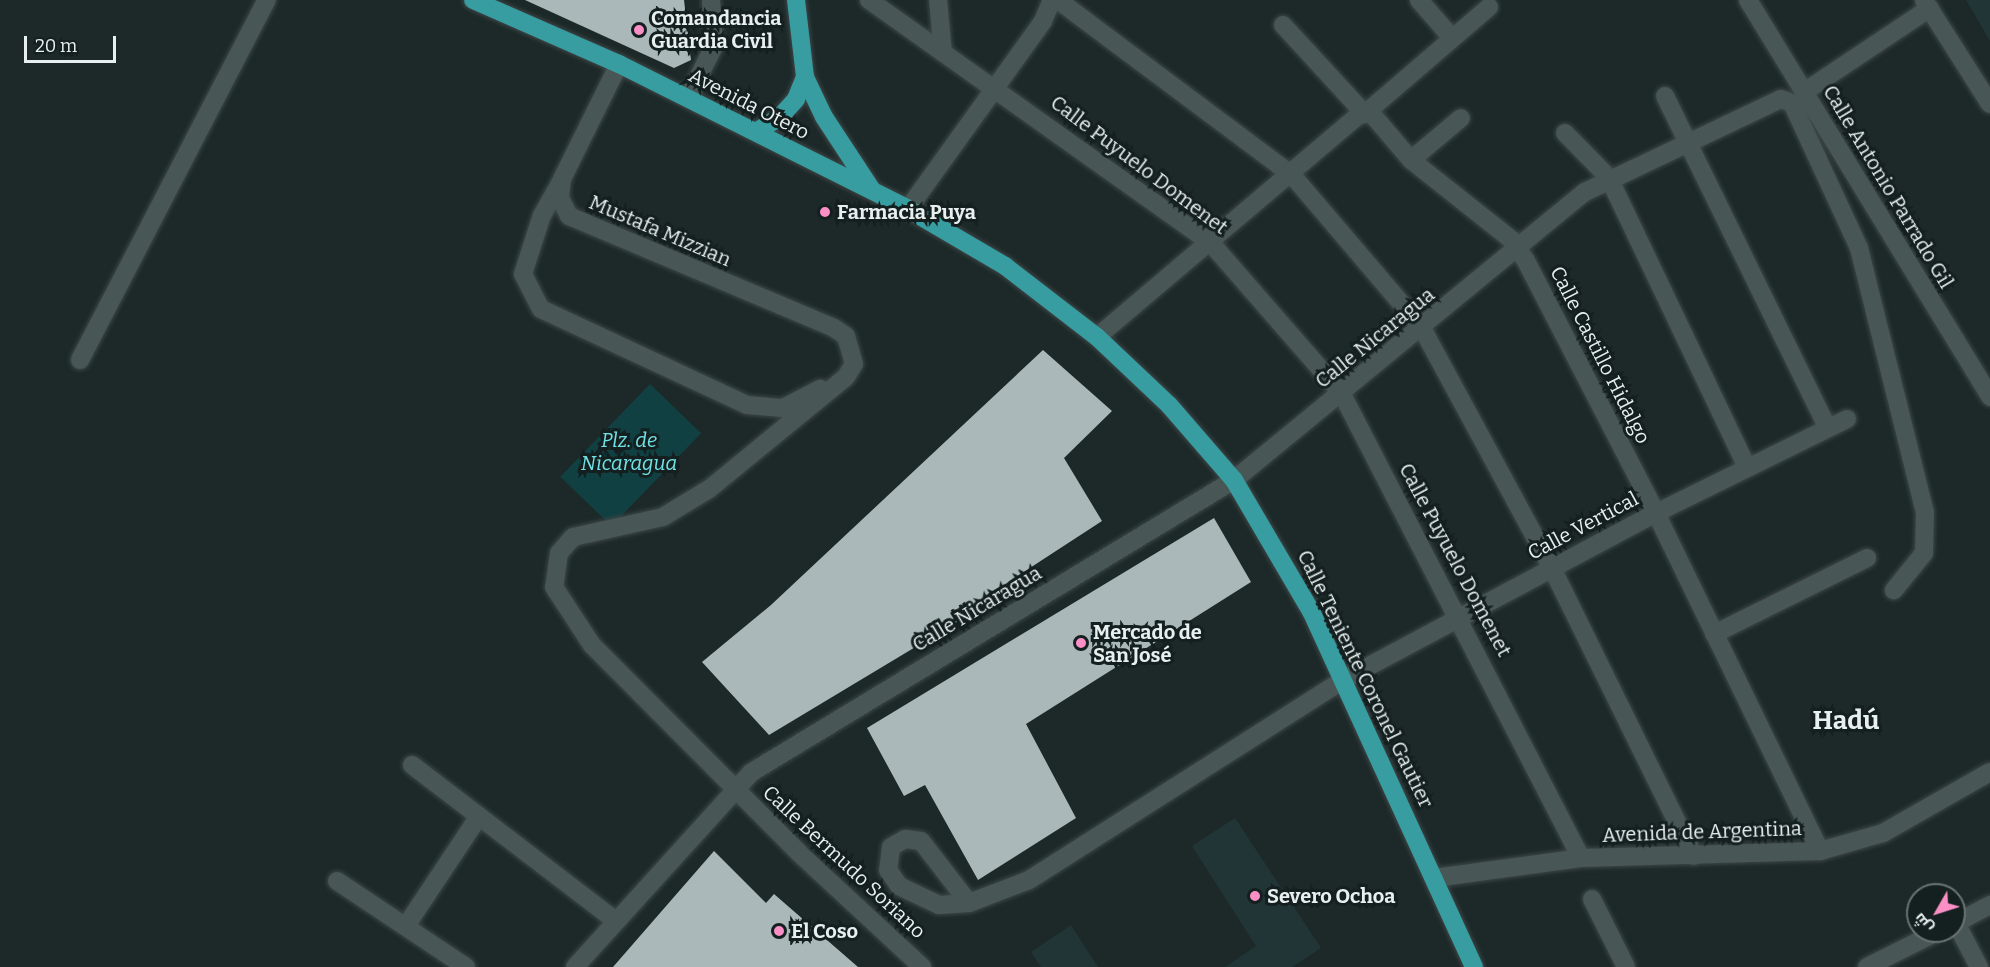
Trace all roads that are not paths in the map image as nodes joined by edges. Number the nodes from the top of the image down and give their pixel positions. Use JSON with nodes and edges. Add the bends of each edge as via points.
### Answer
{"nodes":[{"id":1,"x":267,"y":0,"type":"edge"},
{"id":2,"x":473,"y":0,"type":"edge"},
{"id":3,"x":711,"y":0,"type":"edge"},
{"id":4,"x":796,"y":0,"type":"edge"},
{"id":5,"x":868,"y":0,"type":"edge"},
{"id":6,"x":938,"y":0,"type":"edge"},
{"id":7,"x":1052,"y":0,"type":"edge"},
{"id":8,"x":1058,"y":0,"type":"edge"},
{"id":9,"x":1419,"y":0,"type":"edge"},
{"id":10,"x":1748,"y":0,"type":"edge"},
{"id":11,"x":1927,"y":4,"type":"edge"},
{"id":12,"x":1489,"y":7,"type":"dead end"},
{"id":13,"x":1283,"y":25,"type":"dead end"},
{"id":14,"x":1452,"y":38,"type":"junction"},
{"id":15,"x":943,"y":53,"type":"junction"},
{"id":16,"x":619,"y":64,"type":"junction"},
{"id":17,"x":805,"y":77,"type":"junction"},
{"id":18,"x":996,"y":87,"type":"junction"},
{"id":19,"x":1804,"y":92,"type":"junction"},
{"id":20,"x":1665,"y":96,"type":"dead end"},
{"id":21,"x":688,"y":98,"type":"junction"},
{"id":22,"x":1990,"y":104,"type":"edge"},
{"id":23,"x":1365,"y":112,"type":"junction"},
{"id":24,"x":1461,"y":118,"type":"dead end"},
{"id":25,"x":756,"y":132,"type":"junction"},
{"id":26,"x":1565,"y":134,"type":"dead end"},
{"id":27,"x":1688,"y":140,"type":"junction"},
{"id":28,"x":1411,"y":160,"type":"junction"},
{"id":29,"x":1292,"y":175,"type":"junction"},
{"id":30,"x":1609,"y":178,"type":"junction"},
{"id":31,"x":562,"y":179,"type":"junction"},
{"id":32,"x":873,"y":192,"type":"junction"},
{"id":33,"x":908,"y":208,"type":"junction"},
{"id":34,"x":1210,"y":242,"type":"junction"},
{"id":35,"x":1518,"y":248,"type":"junction"},
{"id":36,"x":1422,"y":328,"type":"junction"},
{"id":37,"x":1097,"y":337,"type":"junction"},
{"id":38,"x":80,"y":360,"type":"dead end"},
{"id":39,"x":846,"y":376,"type":"junction"},
{"id":40,"x":1342,"y":394,"type":"junction"},
{"id":41,"x":1990,"y":397,"type":"edge"},
{"id":42,"x":1847,"y":419,"type":"dead end"},
{"id":43,"x":1827,"y":428,"type":"junction"},
{"id":44,"x":1748,"y":467,"type":"junction"},
{"id":45,"x":1234,"y":480,"type":"junction"},
{"id":46,"x":1656,"y":513,"type":"junction"},
{"id":47,"x":1867,"y":558,"type":"dead end"},
{"id":48,"x":1552,"y":568,"type":"junction"},
{"id":49,"x":1894,"y":590,"type":"dead end"},
{"id":50,"x":1460,"y":615,"type":"junction"},
{"id":51,"x":1714,"y":634,"type":"junction"},
{"id":52,"x":1343,"y":680,"type":"junction"},
{"id":53,"x":412,"y":765,"type":"dead end"},
{"id":54,"x":1990,"y":772,"type":"edge"},
{"id":55,"x":735,"y":789,"type":"junction"},
{"id":56,"x":479,"y":816,"type":"junction"},
{"id":57,"x":1820,"y":851,"type":"junction"},
{"id":58,"x":1694,"y":856,"type":"junction"},
{"id":59,"x":1581,"y":858,"type":"junction"},
{"id":60,"x":1434,"y":878,"type":"junction"},
{"id":61,"x":337,"y":881,"type":"dead end"},
{"id":62,"x":1592,"y":899,"type":"dead end"},
{"id":63,"x":969,"y":903,"type":"junction"},
{"id":64,"x":1990,"y":905,"type":"edge"},
{"id":65,"x":1966,"y":917,"type":"edge"},
{"id":66,"x":616,"y":921,"type":"junction"},
{"id":67,"x":406,"y":926,"type":"junction"},
{"id":68,"x":1915,"y":943,"type":"edge"},
{"id":69,"x":1966,"y":943,"type":"edge"},
{"id":70,"x":466,"y":967,"type":"edge"},
{"id":71,"x":575,"y":967,"type":"edge"},
{"id":72,"x":922,"y":967,"type":"edge"},
{"id":73,"x":1474,"y":967,"type":"edge"},
{"id":74,"x":1626,"y":967,"type":"edge"},
{"id":75,"x":1867,"y":967,"type":"edge"},
{"id":76,"x":1979,"y":967,"type":"edge"}],
"edges":[{"from":1,"to":38,"type":"street"},
{"from":2,"to":16,"type":"main road","name":"Avenida Otero"},
{"from":3,"to":21,"type":"street","via":[[714,46]]},
{"from":4,"to":17,"type":"main road"},
{"from":5,"to":15,"type":"street","name":"Calle Puyuelo Domenet"},
{"from":6,"to":15,"type":"street"},
{"from":7,"to":18,"type":"street","via":[[1043,21]]},
{"from":8,"to":29,"type":"street"},
{"from":9,"to":14,"type":"street"},
{"from":10,"to":19,"type":"street","name":"Calle Antonio Parrado Gil"},
{"from":11,"to":19,"type":"street"},
{"from":11,"to":22,"type":"street"},
{"from":12,"to":14,"type":"street"},
{"from":13,"to":23,"type":"street","name":"Calle Castillo Hidalgo"},
{"from":14,"to":23,"type":"street"},
{"from":15,"to":18,"type":"street","name":"Calle Puyuelo Domenet"},
{"from":16,"to":21,"type":"main road","name":"Avenida Otero"},
{"from":16,"to":31,"type":"street"},
{"from":17,"to":25,"type":"main road","via":[[796,99],[780,117]]},
{"from":17,"to":32,"type":"main road","via":[[824,117]]},
{"from":18,"to":33,"type":"street"},
{"from":18,"to":34,"type":"street","name":"Calle Puyuelo Domenet"},
{"from":19,"to":41,"type":"street","name":"Calle Antonio Parrado Gil"},
{"from":20,"to":27,"type":"street"},
{"from":21,"to":25,"type":"main road","name":"Avenida Otero"},
{"from":23,"to":28,"type":"street","name":"Calle Castillo Hidalgo"},
{"from":23,"to":29,"type":"street"},
{"from":24,"to":28,"type":"street"},
{"from":25,"to":32,"type":"main road","name":"Avenida Otero"},
{"from":26,"to":30,"type":"street"},
{"from":27,"to":30,"type":"street","name":"Calle Nicaragua"},
{"from":27,"to":43,"type":"street"},
{"from":27,"to":49,"type":"street","name":"Calle Nicaragua","via":[[1777,101],[1792,103],[1859,248],[1925,512],[1924,553]]},
{"from":28,"to":35,"type":"street","name":"Calle Castillo Hidalgo"},
{"from":29,"to":34,"type":"street"},
{"from":29,"to":36,"type":"street"},
{"from":30,"to":35,"type":"street","name":"Calle Nicaragua"},
{"from":30,"to":44,"type":"street"},
{"from":31,"to":39,"type":"street","name":"Mustafa Mizzian","via":[[560,198],[569,216],[586,226],[846,336],[854,349],[854,363]]},
{"from":31,"to":39,"type":"street","via":[[542,215],[523,274],[541,309],[747,405],[783,408]]},
{"from":32,"to":33,"type":"main road","name":"Calle Teniente Coronel Gautier"},
{"from":33,"to":37,"type":"main road","name":"Calle Teniente Coronel Gautier","via":[[1005,266]]},
{"from":34,"to":37,"type":"street"},
{"from":34,"to":40,"type":"street","name":"Calle Puyuelo Domenet"},
{"from":35,"to":36,"type":"street","name":"Calle Nicaragua"},
{"from":35,"to":46,"type":"street","name":"Calle Castillo Hidalgo"},
{"from":36,"to":40,"type":"street","name":"Calle Nicaragua"},
{"from":36,"to":48,"type":"street"},
{"from":37,"to":45,"type":"main road","name":"Calle Teniente Coronel Gautier","via":[[1170,405]]},
{"from":39,"to":55,"type":"street","via":[[709,489],[663,517],[573,537],[559,553],[553,570],[558,595],[592,645]]},
{"from":40,"to":45,"type":"street","name":"Calle Nicaragua"},
{"from":40,"to":50,"type":"street","name":"Calle Puyuelo Domenet"},
{"from":42,"to":43,"type":"street","name":"Calle Vertical"},
{"from":43,"to":44,"type":"street","name":"Calle Vertical"},
{"from":44,"to":46,"type":"street","name":"Calle Vertical"},
{"from":45,"to":52,"type":"main road","name":"Calle Teniente Coronel Gautier","via":[[1311,611]]},
{"from":45,"to":55,"type":"street","name":"Calle Nicaragua","via":[[775,756]]},
{"from":46,"to":48,"type":"street","name":"Calle Vertical"},
{"from":46,"to":51,"type":"street","name":"Calle Castillo Hidalgo"},
{"from":47,"to":51,"type":"street"},
{"from":48,"to":50,"type":"street","name":"Calle Vertical"},
{"from":48,"to":58,"type":"street"},
{"from":50,"to":52,"type":"street","name":"Calle Vertical"},
{"from":50,"to":59,"type":"street","name":"Calle Puyuelo Domenet"},
{"from":51,"to":57,"type":"street","name":"Calle Castillo Hidalgo"},
{"from":52,"to":60,"type":"main road","name":"Calle Teniente Coronel Gautier"},
{"from":52,"to":63,"type":"street","name":"Calle Vertical","via":[[1029,880]]},
{"from":53,"to":56,"type":"street"},
{"from":54,"to":57,"type":"street","name":"Avenida de Argentina","via":[[1883,833]]},
{"from":55,"to":66,"type":"street","name":"Calle Nicaragua"},
{"from":55,"to":72,"type":"street","name":"Calle Bermudo Soriano"},
{"from":56,"to":66,"type":"street"},
{"from":56,"to":67,"type":"street"},
{"from":57,"to":58,"type":"street","name":"Avenida de Argentina"},
{"from":58,"to":59,"type":"street","name":"Avenida de Argentina"},
{"from":59,"to":60,"type":"street","name":"Avenida de Argentina"},
{"from":60,"to":73,"type":"main road","name":"Calle Teniente Coronel Gautier"},
{"from":61,"to":67,"type":"street"},
{"from":62,"to":74,"type":"street"},
{"from":63,"to":63,"type":"street","name":"Calle Vertical","via":[[939,905],[899,886],[888,870],[891,847],[904,839],[921,842]]},
{"from":64,"to":65,"type":"street"},
{"from":66,"to":71,"type":"street","name":"Calle Nicaragua"},
{"from":67,"to":70,"type":"street"},
{"from":68,"to":75,"type":"street"},
{"from":69,"to":76,"type":"street"}]}
